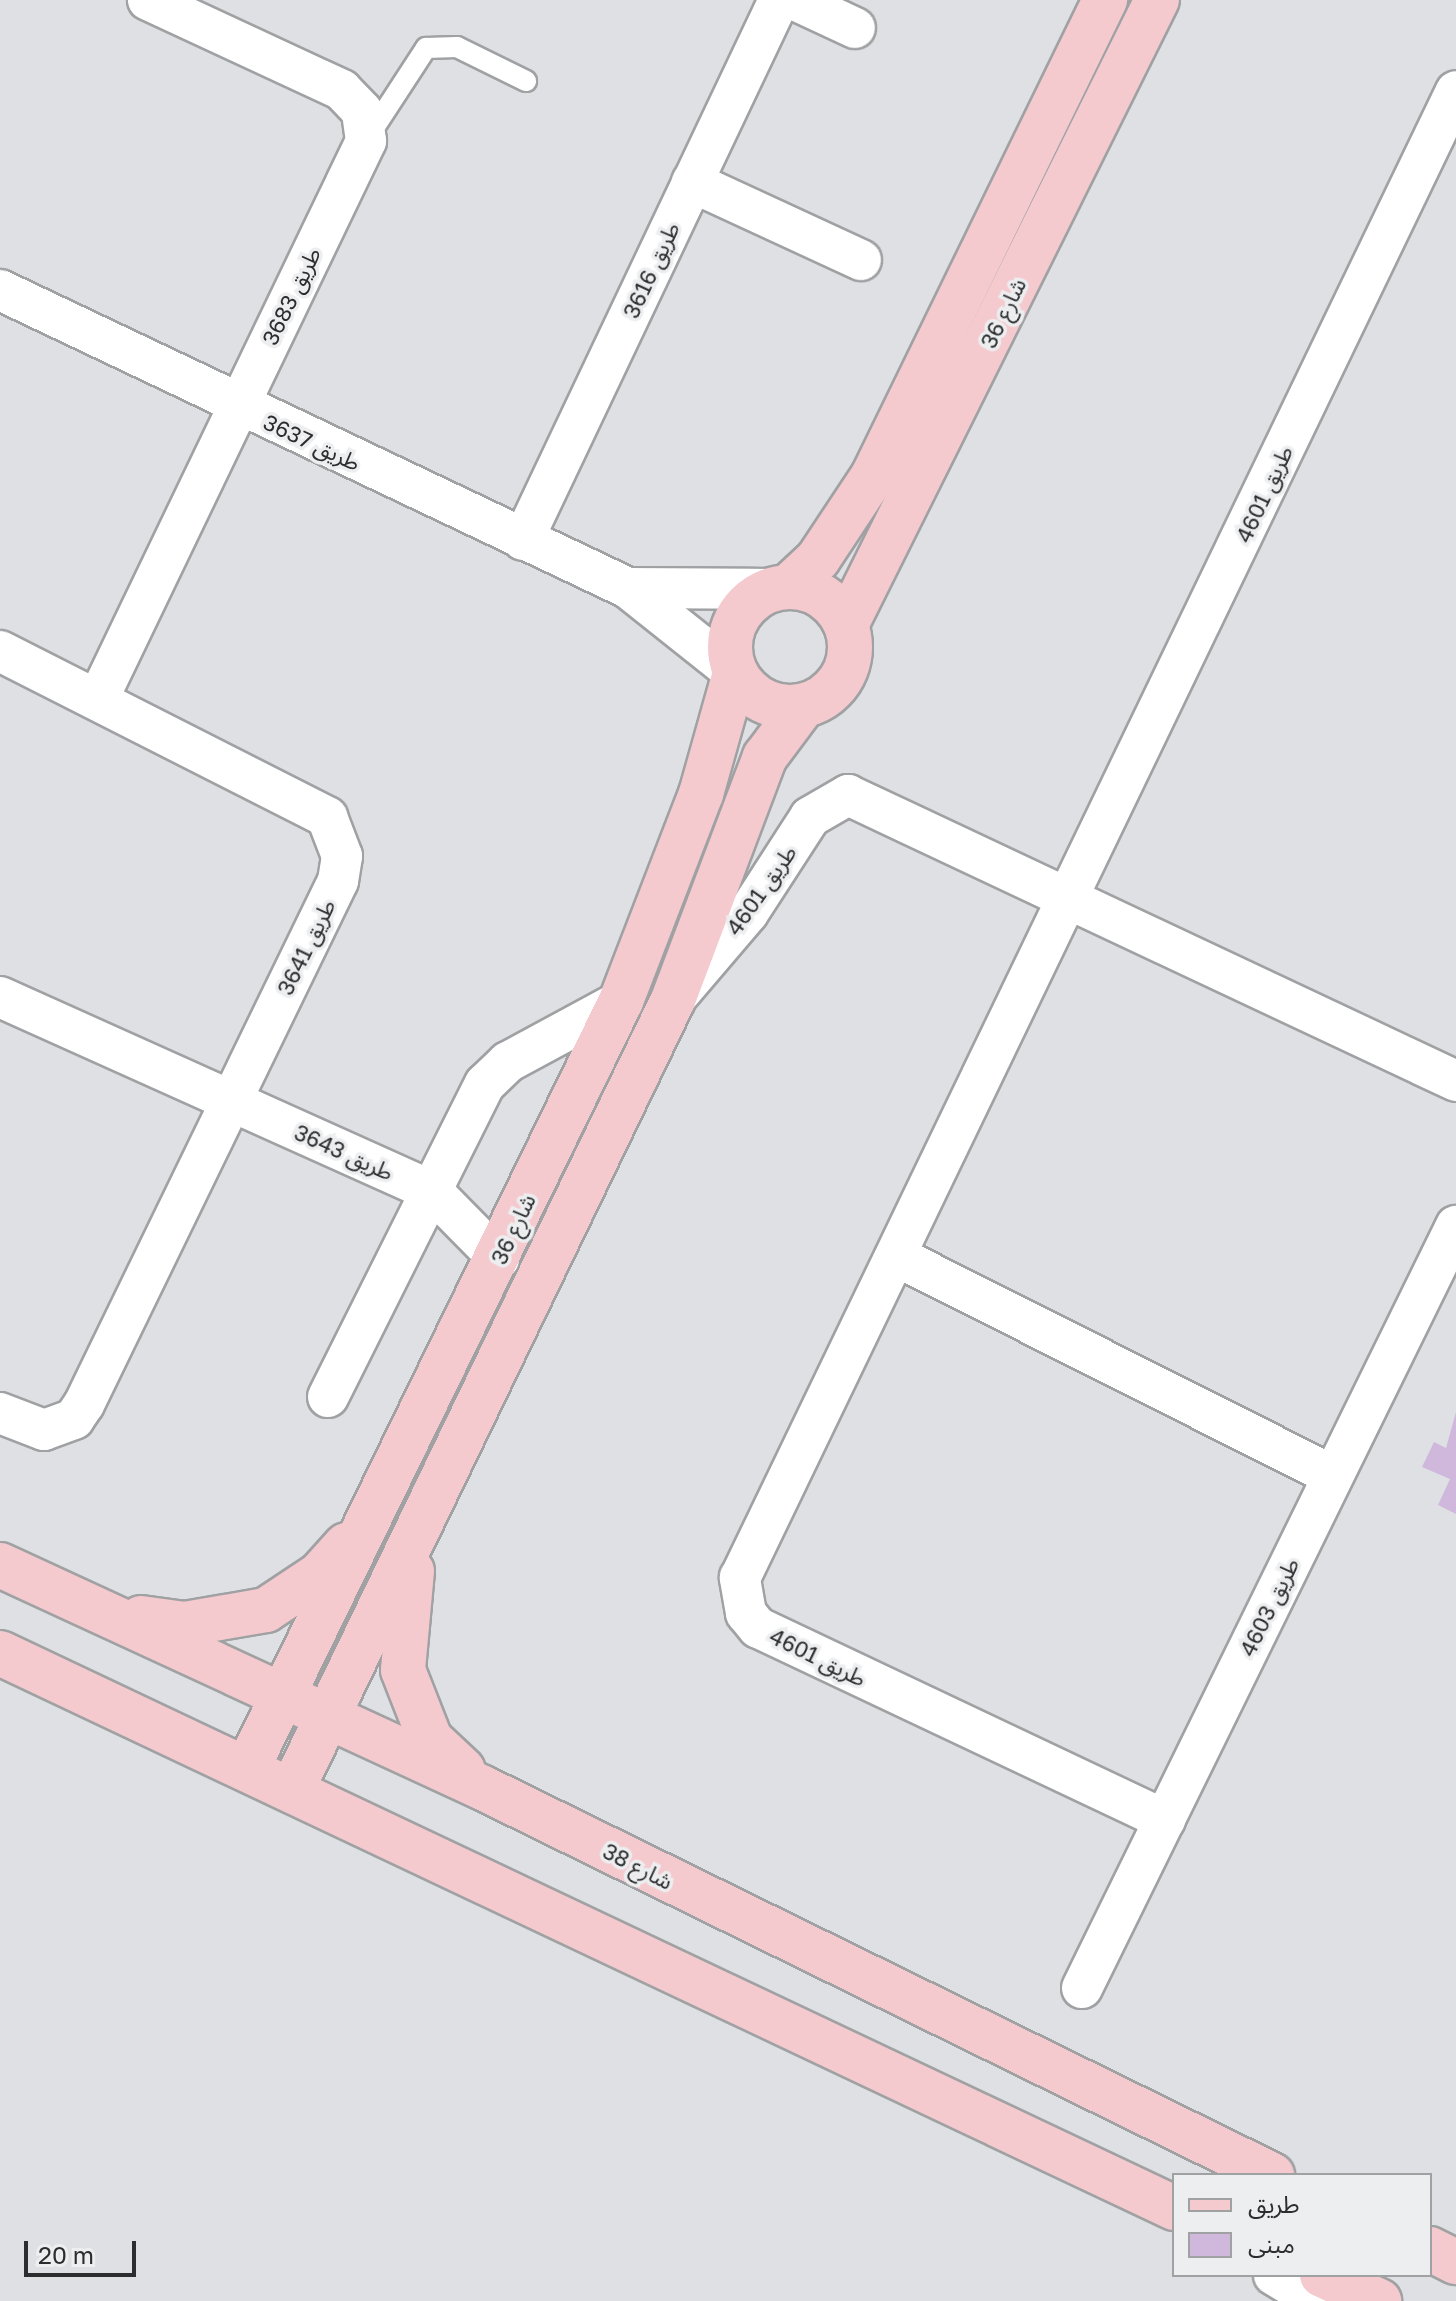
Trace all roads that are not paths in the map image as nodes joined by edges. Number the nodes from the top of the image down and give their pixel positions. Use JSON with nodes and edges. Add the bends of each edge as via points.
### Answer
{"nodes":[{"id":1,"x":148,"y":0,"type":"edge"},
{"id":2,"x":779,"y":0,"type":"edge"},
{"id":3,"x":795,"y":0,"type":"edge"},
{"id":4,"x":1105,"y":0,"type":"edge"},
{"id":5,"x":1157,"y":0,"type":"edge"},
{"id":6,"x":855,"y":28,"type":"dead end"},
{"id":7,"x":526,"y":81,"type":"dead end"},
{"id":8,"x":1455,"y":97,"type":"edge"},
{"id":9,"x":366,"y":141,"type":"junction"},
{"id":10,"x":692,"y":182,"type":"junction"},
{"id":11,"x":861,"y":260,"type":"dead end"},
{"id":12,"x":0,"y":290,"type":"edge"},
{"id":13,"x":238,"y":407,"type":"junction"},
{"id":14,"x":523,"y":540,"type":"junction"},
{"id":15,"x":628,"y":588,"type":"junction"},
{"id":16,"x":780,"y":588,"type":"junction"},
{"id":17,"x":846,"y":625,"type":"junction"},
{"id":18,"x":0,"y":651,"type":"edge"},
{"id":19,"x":735,"y":673,"type":"junction"},
{"id":20,"x":99,"y":697,"type":"junction"},
{"id":21,"x":803,"y":706,"type":"junction"},
{"id":22,"x":1072,"y":897,"type":"junction"},
{"id":23,"x":0,"y":997,"type":"edge"},
{"id":24,"x":673,"y":1000,"type":"junction"},
{"id":25,"x":621,"y":1001,"type":"junction"},
{"id":26,"x":1456,"y":1081,"type":"edge"},
{"id":27,"x":231,"y":1101,"type":"junction"},
{"id":28,"x":433,"y":1192,"type":"junction"},
{"id":29,"x":1456,"y":1226,"type":"edge"},
{"id":30,"x":896,"y":1256,"type":"junction"},
{"id":31,"x":499,"y":1259,"type":"junction"},
{"id":32,"x":328,"y":1397,"type":"dead end"},
{"id":33,"x":0,"y":1413,"type":"edge"},
{"id":34,"x":1333,"y":1476,"type":"junction"},
{"id":35,"x":376,"y":1510,"type":"junction"},
{"id":36,"x":418,"y":1534,"type":"junction"},
{"id":37,"x":0,"y":1565,"type":"edge"},
{"id":38,"x":103,"y":1613,"type":"junction"},
{"id":39,"x":0,"y":1653,"type":"edge"},
{"id":40,"x":282,"y":1695,"type":"junction"},
{"id":41,"x":329,"y":1715,"type":"junction"},
{"id":42,"x":248,"y":1767,"type":"junction"},
{"id":43,"x":293,"y":1788,"type":"junction"},
{"id":44,"x":483,"y":1788,"type":"junction"},
{"id":45,"x":1165,"y":1820,"type":"junction"},
{"id":46,"x":1082,"y":1988,"type":"dead end"},
{"id":47,"x":1268,"y":2173,"type":"edge"},
{"id":48,"x":1128,"y":2187,"type":"junction"},
{"id":49,"x":1172,"y":2207,"type":"edge"},
{"id":50,"x":1172,"y":2213,"type":"edge"},
{"id":51,"x":1432,"y":2250,"type":"edge"},
{"id":52,"x":1456,"y":2262,"type":"edge"},
{"id":53,"x":1277,"y":2277,"type":"edge"},
{"id":54,"x":1326,"y":2277,"type":"edge"},
{"id":55,"x":1317,"y":2301,"type":"edge"},
{"id":56,"x":1379,"y":2301,"type":"edge"}],
"edges":[{"from":1,"to":9,"type":"street","via":[[342,90],[362,111]]},
{"from":2,"to":10,"type":"street","name":"طريق 3616"},
{"from":3,"to":6,"type":"street"},
{"from":4,"to":16,"type":"street","name":"شارع 36","via":[[873,476],[818,559]]},
{"from":5,"to":17,"type":"street","name":"شارع 36"},
{"from":7,"to":9,"type":"lane","via":[[457,47],[426,48]]},
{"from":8,"to":22,"type":"street","name":"طريق 4601"},
{"from":9,"to":13,"type":"street","name":"طريق 3683"},
{"from":10,"to":11,"type":"street"},
{"from":10,"to":14,"type":"street","name":"طريق 3616"},
{"from":12,"to":13,"type":"street","name":"طريق 3637"},
{"from":13,"to":14,"type":"street","name":"طريق 3637"},
{"from":13,"to":20,"type":"street","name":"طريق 3683"},
{"from":14,"to":15,"type":"street","name":"طريق 3637"},
{"from":15,"to":16,"type":"street","name":"طريق 3637"},
{"from":15,"to":19,"type":"street","name":"طريق 3637"},
{"from":16,"to":17,"type":"street","via":[[824,597]]},
{"from":16,"to":19,"type":"street","via":[[739,614],[731,633]]},
{"from":17,"to":21,"type":"street","via":[[848,656],[837,684]]},
{"from":18,"to":20,"type":"street","name":"طريق 3641"},
{"from":19,"to":21,"type":"street","via":[[763,702]]},
{"from":19,"to":25,"type":"street","name":"شارع 36","via":[[701,794]]},
{"from":20,"to":27,"type":"street","name":"طريق 3641","via":[[327,817],[339,836],[338,881]]},
{"from":21,"to":24,"type":"street","name":"شارع 36","via":[[754,782]]},
{"from":22,"to":24,"type":"street","name":"طريق 4601","via":[[863,797],[833,798],[810,817],[748,913]]},
{"from":22,"to":26,"type":"street","name":"طريق 4601"},
{"from":22,"to":30,"type":"street","name":"طريق 4601"},
{"from":23,"to":27,"type":"street","name":"طريق 3643"},
{"from":24,"to":36,"type":"street","name":"شارع 36"},
{"from":25,"to":28,"type":"street","via":[[495,1071]]},
{"from":25,"to":31,"type":"street","name":"شارع 36"},
{"from":27,"to":28,"type":"street","name":"طريق 3643"},
{"from":27,"to":33,"type":"street","name":"طريق 3641","via":[[74,1419],[44,1430]]},
{"from":28,"to":31,"type":"street"},
{"from":28,"to":32,"type":"street"},
{"from":29,"to":34,"type":"street","name":"طريق 4603"},
{"from":30,"to":34,"type":"street"},
{"from":30,"to":45,"type":"street","name":"طريق 4601","via":[[746,1560],[740,1587],[746,1613],[774,1637]]},
{"from":31,"to":35,"type":"street","name":"شارع 36"},
{"from":34,"to":45,"type":"street","name":"طريق 4603"},
{"from":35,"to":38,"type":"street","via":[[320,1574],[266,1610],[185,1624]]},
{"from":35,"to":40,"type":"street","name":"شارع 36"},
{"from":36,"to":41,"type":"street","name":"شارع 36"},
{"from":36,"to":44,"type":"street","via":[[403,1670],[430,1739]]},
{"from":37,"to":38,"type":"street","name":"شارع 38"},
{"from":38,"to":40,"type":"street","name":"شارع 38"},
{"from":39,"to":42,"type":"street"},
{"from":40,"to":41,"type":"street","name":"شارع 38"},
{"from":40,"to":42,"type":"street","name":"شارع 36"},
{"from":41,"to":43,"type":"street","name":"شارع 36"},
{"from":41,"to":44,"type":"street","name":"شارع 38"},
{"from":42,"to":43,"type":"street"},
{"from":43,"to":48,"type":"street"},
{"from":44,"to":47,"type":"street","name":"شارع 38"},
{"from":45,"to":46,"type":"street","name":"طريق 4603"},
{"from":48,"to":49,"type":"street"},
{"from":48,"to":50,"type":"street"},
{"from":51,"to":52,"type":"street"},
{"from":53,"to":55,"type":"street"},
{"from":54,"to":56,"type":"street"}]}
